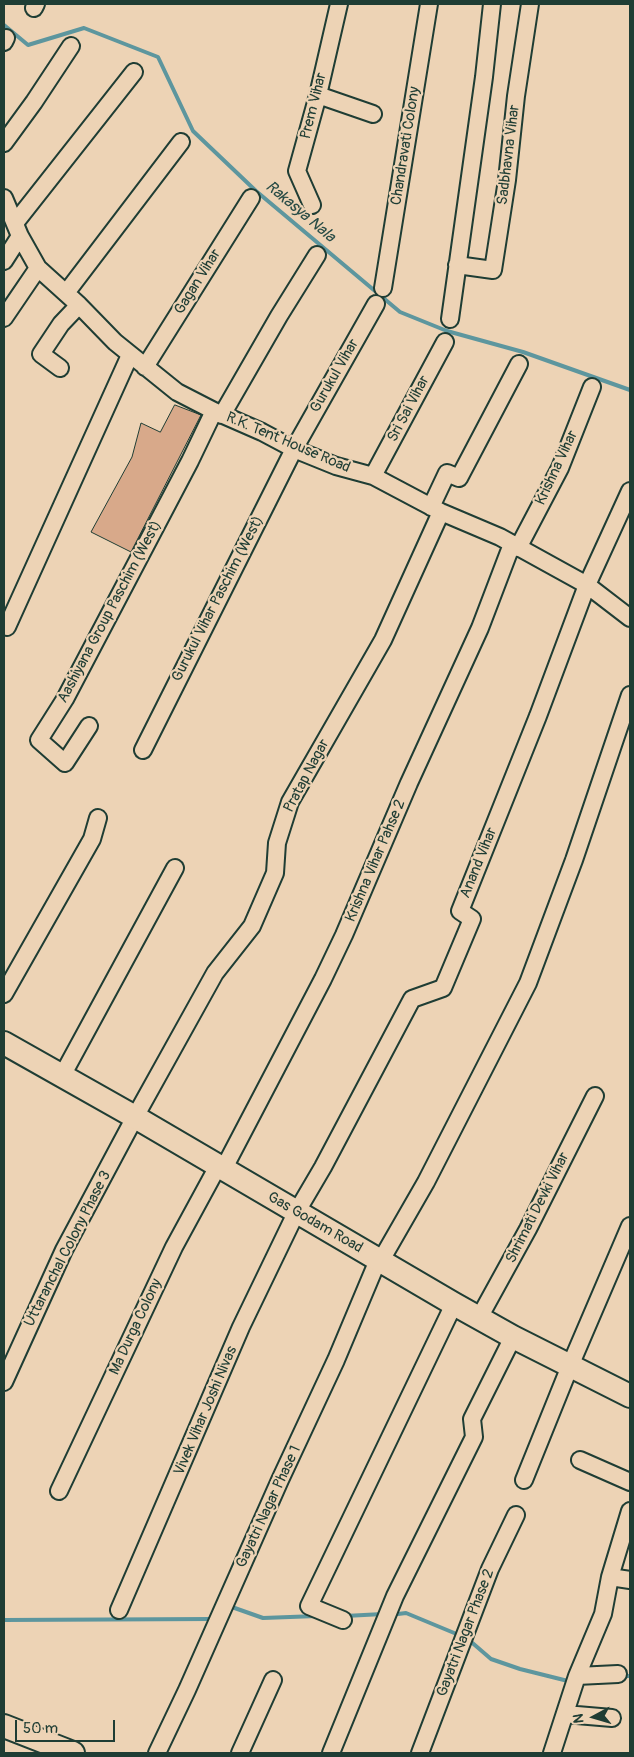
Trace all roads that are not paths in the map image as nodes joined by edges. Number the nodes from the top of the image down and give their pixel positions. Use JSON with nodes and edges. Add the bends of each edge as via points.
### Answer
{"nodes":[{"id":1,"x":339,"y":4,"type":"edge"},
{"id":2,"x":429,"y":4,"type":"edge"},
{"id":3,"x":492,"y":4,"type":"edge"},
{"id":4,"x":530,"y":4,"type":"edge"},
{"id":5,"x":71,"y":46,"type":"dead end"},
{"id":6,"x":134,"y":72,"type":"dead end"},
{"id":7,"x":318,"y":95,"type":"junction"},
{"id":8,"x":373,"y":114,"type":"dead end"},
{"id":9,"x":181,"y":142,"type":"dead end"},
{"id":10,"x":4,"y":143,"type":"edge"},
{"id":11,"x":252,"y":198,"type":"dead end"},
{"id":12,"x":5,"y":205,"type":"edge"},
{"id":13,"x":312,"y":205,"type":"dead end"},
{"id":14,"x":17,"y":230,"type":"junction"},
{"id":15,"x":317,"y":254,"type":"dead end"},
{"id":16,"x":4,"y":261,"type":"edge"},
{"id":17,"x":457,"y":265,"type":"junction"},
{"id":18,"x":38,"y":268,"type":"junction"},
{"id":19,"x":383,"y":288,"type":"dead end"},
{"id":20,"x":66,"y":293,"type":"junction"},
{"id":21,"x":376,"y":304,"type":"dead end"},
{"id":22,"x":79,"y":305,"type":"junction"},
{"id":23,"x":4,"y":318,"type":"edge"},
{"id":24,"x":450,"y":319,"type":"dead end"},
{"id":25,"x":445,"y":342,"type":"dead end"},
{"id":26,"x":130,"y":355,"type":"junction"},
{"id":27,"x":519,"y":364,"type":"dead end"},
{"id":28,"x":145,"y":367,"type":"junction"},
{"id":29,"x":60,"y":368,"type":"dead end"},
{"id":30,"x":592,"y":387,"type":"dead end"},
{"id":31,"x":218,"y":413,"type":"junction"},
{"id":32,"x":294,"y":448,"type":"junction"},
{"id":33,"x":372,"y":476,"type":"junction"},
{"id":34,"x":630,"y":491,"type":"edge"},
{"id":35,"x":436,"y":509,"type":"junction"},
{"id":36,"x":515,"y":546,"type":"junction"},
{"id":37,"x":587,"y":585,"type":"junction"},
{"id":38,"x":630,"y":618,"type":"edge"},
{"id":39,"x":6,"y":627,"type":"dead end"},
{"id":40,"x":630,"y":695,"type":"edge"},
{"id":41,"x":89,"y":726,"type":"dead end"},
{"id":42,"x":143,"y":750,"type":"dead end"},
{"id":43,"x":98,"y":818,"type":"dead end"},
{"id":44,"x":175,"y":868,"type":"dead end"},
{"id":45,"x":4,"y":994,"type":"edge"},
{"id":46,"x":4,"y":1043,"type":"edge"},
{"id":47,"x":62,"y":1076,"type":"junction"},
{"id":48,"x":595,"y":1096,"type":"dead end"},
{"id":49,"x":135,"y":1117,"type":"junction"},
{"id":50,"x":220,"y":1168,"type":"junction"},
{"id":51,"x":296,"y":1212,"type":"junction"},
{"id":52,"x":630,"y":1226,"type":"edge"},
{"id":53,"x":379,"y":1261,"type":"junction"},
{"id":54,"x":454,"y":1304,"type":"junction"},
{"id":55,"x":479,"y":1318,"type":"junction"},
{"id":56,"x":513,"y":1338,"type":"junction"},
{"id":57,"x":570,"y":1366,"type":"junction"},
{"id":58,"x":4,"y":1382,"type":"edge"},
{"id":59,"x":630,"y":1396,"type":"edge"},
{"id":60,"x":580,"y":1460,"type":"dead end"},
{"id":61,"x":524,"y":1480,"type":"dead end"},
{"id":62,"x":630,"y":1482,"type":"edge"},
{"id":63,"x":59,"y":1491,"type":"dead end"},
{"id":64,"x":630,"y":1511,"type":"edge"},
{"id":65,"x":516,"y":1515,"type":"dead end"},
{"id":66,"x":610,"y":1577,"type":"junction"},
{"id":67,"x":630,"y":1580,"type":"edge"},
{"id":68,"x":120,"y":1610,"type":"dead end"},
{"id":69,"x":343,"y":1620,"type":"dead end"},
{"id":70,"x":618,"y":1674,"type":"dead end"},
{"id":71,"x":577,"y":1676,"type":"junction"},
{"id":72,"x":273,"y":1680,"type":"dead end"},
{"id":73,"x":565,"y":1714,"type":"junction"},
{"id":74,"x":612,"y":1718,"type":"dead end"},
{"id":75,"x":4,"y":1726,"type":"edge"},
{"id":76,"x":73,"y":1753,"type":"edge"},
{"id":77,"x":157,"y":1753,"type":"edge"},
{"id":78,"x":240,"y":1753,"type":"edge"},
{"id":79,"x":331,"y":1753,"type":"edge"},
{"id":80,"x":420,"y":1753,"type":"edge"},
{"id":81,"x":552,"y":1753,"type":"edge"}],
"edges":[{"from":1,"to":7,"type":"street","name":"Prem Vihar"},
{"from":2,"to":19,"type":"street","name":"Chandravati Colony"},
{"from":3,"to":17,"type":"street"},
{"from":4,"to":17,"type":"street","name":"Sadbhavna Vihar","via":[[493,270]]},
{"from":5,"to":10,"type":"street"},
{"from":6,"to":14,"type":"street"},
{"from":7,"to":8,"type":"street"},
{"from":7,"to":13,"type":"street","name":"Prem Vihar","via":[[297,171]]},
{"from":9,"to":20,"type":"street"},
{"from":11,"to":28,"type":"street","name":"Gagan Vihar"},
{"from":12,"to":14,"type":"street","name":"R.K. Tent House Road"},
{"from":14,"to":16,"type":"street"},
{"from":14,"to":18,"type":"street","name":"R.K. Tent House Road"},
{"from":15,"to":31,"type":"street"},
{"from":17,"to":24,"type":"street"},
{"from":18,"to":20,"type":"street","name":"R.K. Tent House Road"},
{"from":18,"to":23,"type":"street"},
{"from":20,"to":22,"type":"street","name":"R.K. Tent House Road"},
{"from":21,"to":32,"type":"street","name":"Gurukul Vihar"},
{"from":22,"to":26,"type":"street","name":"R.K. Tent House Road"},
{"from":22,"to":29,"type":"street","via":[[61,324],[41,354]]},
{"from":25,"to":33,"type":"street","name":"Sri Sai Vihar"},
{"from":26,"to":28,"type":"street","name":"R.K. Tent House Road"},
{"from":26,"to":39,"type":"street"},
{"from":27,"to":35,"type":"street","name":"Pratap Nagar","via":[[459,478],[448,473]]},
{"from":28,"to":31,"type":"street","name":"R.K. Tent House Road","via":[[176,392]]},
{"from":30,"to":36,"type":"street","name":"Krishna Vihar","via":[[560,468]]},
{"from":31,"to":32,"type":"street","name":"R.K. Tent House Road"},
{"from":31,"to":41,"type":"street","name":"Aashiyana Group Paschim (West)","via":[[65,700],[39,740],[64,763]]},
{"from":32,"to":33,"type":"street","name":"R.K. Tent House Road","via":[[336,466]]},
{"from":32,"to":42,"type":"street","name":"Gurukul Vihar Paschim (West)"},
{"from":33,"to":35,"type":"street","name":"R.K. Tent House Road"},
{"from":34,"to":37,"type":"street"},
{"from":35,"to":36,"type":"street","name":"R.K. Tent House Road"},
{"from":35,"to":49,"type":"street","name":"Pratap Nagar","via":[[383,640],[290,802],[276,843],[275,873],[252,926],[215,973]]},
{"from":36,"to":37,"type":"street","name":"R.K. Tent House Road"},
{"from":36,"to":50,"type":"street","name":"Krishna Vihar Pahse 2","via":[[344,936]]},
{"from":37,"to":38,"type":"street","name":"R.K. Tent House Road"},
{"from":37,"to":51,"type":"street","name":"Anand Vihar","via":[[460,911],[472,919],[444,988],[412,999],[323,1168]]},
{"from":40,"to":53,"type":"street","name":"Gayatri Nagar Phase 1","via":[[528,983],[426,1182]]},
{"from":43,"to":45,"type":"street","via":[[92,839]]},
{"from":44,"to":47,"type":"street"},
{"from":46,"to":47,"type":"main road","name":"Gas Godam Road"},
{"from":47,"to":49,"type":"main road","name":"Gas Godam Road"},
{"from":48,"to":55,"type":"street","name":"Shrimati Devki Vihar"},
{"from":49,"to":50,"type":"main road","name":"Gas Godam Road"},
{"from":49,"to":58,"type":"street","name":"Uttaranchal Colony Phase 3","via":[[64,1250]]},
{"from":50,"to":51,"type":"main road","name":"Gas Godam Road"},
{"from":50,"to":63,"type":"street","name":"Ma Durga Colony","via":[[174,1247]]},
{"from":51,"to":53,"type":"main road","name":"Gas Godam Road"},
{"from":51,"to":68,"type":"street","name":"Vivek Vihar Joshi Nivas","via":[[241,1327]]},
{"from":52,"to":57,"type":"street"},
{"from":53,"to":54,"type":"main road","name":"Gas Godam Road"},
{"from":53,"to":77,"type":"street","name":"Gayatri Nagar Phase 1"},
{"from":54,"to":55,"type":"main road","name":"Gas Godam Road"},
{"from":54,"to":69,"type":"street","via":[[309,1606]]},
{"from":55,"to":56,"type":"main road","name":"Gas Godam Road"},
{"from":56,"to":57,"type":"main road","name":"Gas Godam Road"},
{"from":56,"to":79,"type":"street","via":[[472,1418],[474,1437],[395,1596]]},
{"from":57,"to":59,"type":"main road","name":"Gas Godam Road"},
{"from":57,"to":61,"type":"street"},
{"from":60,"to":62,"type":"street"},
{"from":64,"to":66,"type":"street"},
{"from":65,"to":80,"type":"street","name":"Gayatri Nagar Phase 2","via":[[490,1569]]},
{"from":66,"to":67,"type":"street"},
{"from":66,"to":71,"type":"street","via":[[603,1614]]},
{"from":70,"to":71,"type":"street"},
{"from":71,"to":73,"type":"street"},
{"from":72,"to":78,"type":"street"},
{"from":73,"to":74,"type":"street"},
{"from":73,"to":81,"type":"street"},
{"from":75,"to":76,"type":"main road"}]}
